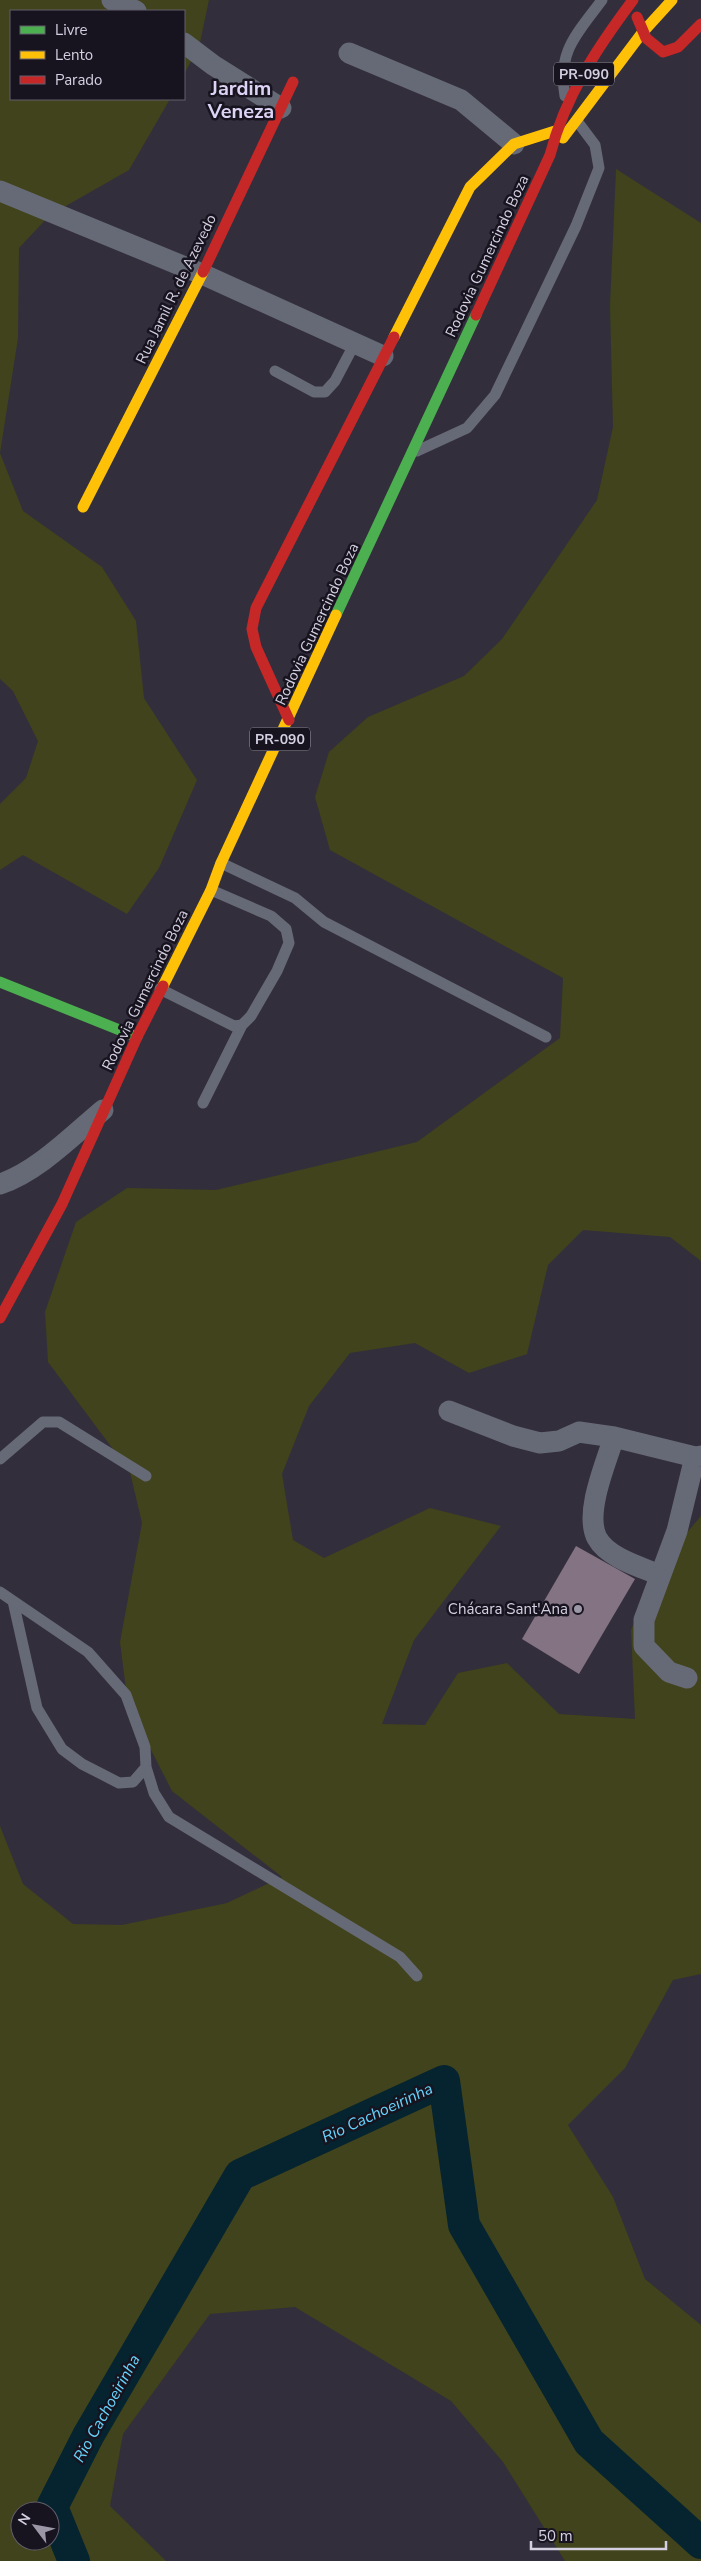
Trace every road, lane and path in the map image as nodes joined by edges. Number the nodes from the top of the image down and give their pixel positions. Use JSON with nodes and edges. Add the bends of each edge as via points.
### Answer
{"nodes":[{"id":1,"x":112,"y":0,"type":"edge"},
{"id":2,"x":602,"y":0,"type":"edge"},
{"id":3,"x":632,"y":0,"type":"edge"},
{"id":4,"x":672,"y":0,"type":"edge"},
{"id":5,"x":134,"y":10,"type":"edge"},
{"id":6,"x":701,"y":24,"type":"edge"},
{"id":7,"x":642,"y":33,"type":"junction"},
{"id":8,"x":185,"y":45,"type":"edge"},
{"id":9,"x":349,"y":53,"type":"dead end"},
{"id":10,"x":293,"y":82,"type":"dead end"},
{"id":11,"x":566,"y":105,"type":"junction"},
{"id":12,"x":281,"y":108,"type":"junction"},
{"id":13,"x":577,"y":120,"type":"junction"},
{"id":14,"x":555,"y":131,"type":"junction"},
{"id":15,"x":514,"y":144,"type":"junction"},
{"id":16,"x":550,"y":155,"type":"junction"},
{"id":17,"x":0,"y":191,"type":"edge"},
{"id":18,"x":202,"y":274,"type":"junction"},
{"id":19,"x":355,"y":343,"type":"junction"},
{"id":20,"x":383,"y":356,"type":"junction"},
{"id":21,"x":275,"y":371,"type":"dead end"},
{"id":22,"x":413,"y":453,"type":"junction"},
{"id":23,"x":83,"y":507,"type":"dead end"},
{"id":24,"x":289,"y":720,"type":"junction"},
{"id":25,"x":221,"y":863,"type":"junction"},
{"id":26,"x":211,"y":890,"type":"junction"},
{"id":27,"x":0,"y":982,"type":"edge"},
{"id":28,"x":160,"y":989,"type":"junction"},
{"id":29,"x":242,"y":1025,"type":"junction"},
{"id":30,"x":137,"y":1037,"type":"junction"},
{"id":31,"x":546,"y":1037,"type":"dead end"},
{"id":32,"x":203,"y":1103,"type":"dead end"},
{"id":33,"x":105,"y":1108,"type":"junction"},
{"id":34,"x":0,"y":1184,"type":"edge"},
{"id":35,"x":0,"y":1318,"type":"edge"},
{"id":36,"x":449,"y":1411,"type":"dead end"},
{"id":37,"x":614,"y":1437,"type":"junction"},
{"id":38,"x":698,"y":1456,"type":"edge"},
{"id":39,"x":0,"y":1459,"type":"edge"},
{"id":40,"x":146,"y":1476,"type":"dead end"},
{"id":41,"x":660,"y":1575,"type":"junction"},
{"id":42,"x":0,"y":1592,"type":"edge"},
{"id":43,"x":13,"y":1600,"type":"junction"},
{"id":44,"x":687,"y":1678,"type":"dead end"},
{"id":45,"x":146,"y":1767,"type":"junction"},
{"id":46,"x":417,"y":1976,"type":"dead end"}],
"edges":[{"from":1,"to":5,"type":"street"},
{"from":2,"to":11,"type":"lane","via":[[573,39],[564,59],[562,79]]},
{"from":3,"to":7,"type":"main road"},
{"from":3,"to":11,"type":"main road","name":"Rodovia Gumercindo Boza","number":"PR-090"},
{"from":4,"to":7,"type":"main road","name":"Rodovia Gumercindo Boza","number":"PR-090"},
{"from":6,"to":7,"type":"main road","via":[[678,47],[663,52],[651,46]]},
{"from":7,"to":13,"type":"main road","name":"Rodovia Gumercindo Boza","number":"PR-090"},
{"from":8,"to":12,"type":"street"},
{"from":9,"to":15,"type":"street","via":[[461,100]]},
{"from":10,"to":12,"type":"main road","name":"Rua Jamil R. de Azevedo"},
{"from":11,"to":14,"type":"main road","name":"Rodovia Gumercindo Boza","number":"PR-090"},
{"from":12,"to":18,"type":"main road","name":"Rua Jamil R. de Azevedo"},
{"from":13,"to":16,"type":"main road","name":"Rodovia Gumercindo Boza","number":"PR-090"},
{"from":13,"to":22,"type":"lane","via":[[595,145],[599,168],[576,226],[495,395],[466,428]]},
{"from":14,"to":15,"type":"main road"},
{"from":14,"to":16,"type":"main road","name":"Rodovia Gumercindo Boza","number":"PR-090"},
{"from":15,"to":20,"type":"main road","via":[[470,188]]},
{"from":16,"to":22,"type":"main road","name":"Rodovia Gumercindo Boza","number":"PR-090"},
{"from":17,"to":18,"type":"street"},
{"from":18,"to":19,"type":"street"},
{"from":18,"to":23,"type":"main road","name":"Rua Jamil R. de Azevedo"},
{"from":19,"to":20,"type":"street"},
{"from":19,"to":21,"type":"lane","via":[[335,381],[325,392],[314,392]]},
{"from":20,"to":24,"type":"main road","via":[[256,608],[252,629],[256,646]]},
{"from":22,"to":24,"type":"main road","name":"Rodovia Gumercindo Boza","number":"PR-090"},
{"from":24,"to":25,"type":"main road","name":"Rodovia Gumercindo Boza","number":"PR-090"},
{"from":25,"to":26,"type":"main road","name":"Rodovia Gumercindo Boza","number":"PR-090"},
{"from":25,"to":31,"type":"lane","via":[[295,898],[324,922]]},
{"from":26,"to":28,"type":"main road","name":"Rodovia Gumercindo Boza","number":"PR-090"},
{"from":26,"to":29,"type":"lane","via":[[271,916],[286,930],[290,943],[251,1016]]},
{"from":27,"to":30,"type":"main road"},
{"from":28,"to":29,"type":"lane","via":[[234,1026]]},
{"from":28,"to":30,"type":"main road","name":"Rodovia Gumercindo Boza","number":"PR-090"},
{"from":29,"to":32,"type":"lane"},
{"from":30,"to":33,"type":"main road","name":"Rodovia Gumercindo Boza","number":"PR-090"},
{"from":33,"to":34,"type":"street","via":[[53,1152],[10,1181]]},
{"from":33,"to":35,"type":"main road","name":"Rodovia Gumercindo Boza","number":"PR-090","via":[[62,1204]]},
{"from":36,"to":37,"type":"street","via":[[540,1443],[559,1441],[579,1432]]},
{"from":37,"to":38,"type":"street"},
{"from":37,"to":41,"type":"street","via":[[592,1507],[597,1538],[610,1551]]},
{"from":38,"to":41,"type":"street","via":[[677,1531]]},
{"from":39,"to":40,"type":"lane","via":[[43,1422],[51,1420]]},
{"from":41,"to":44,"type":"street","via":[[644,1620],[644,1646],[669,1672]]},
{"from":42,"to":43,"type":"lane"},
{"from":43,"to":45,"type":"lane","via":[[88,1652],[126,1695],[145,1746]]},
{"from":43,"to":45,"type":"lane","via":[[37,1708],[62,1749],[82,1764],[119,1783],[133,1782]]},
{"from":45,"to":46,"type":"lane","via":[[154,1793],[169,1817],[400,1957]]}]}
